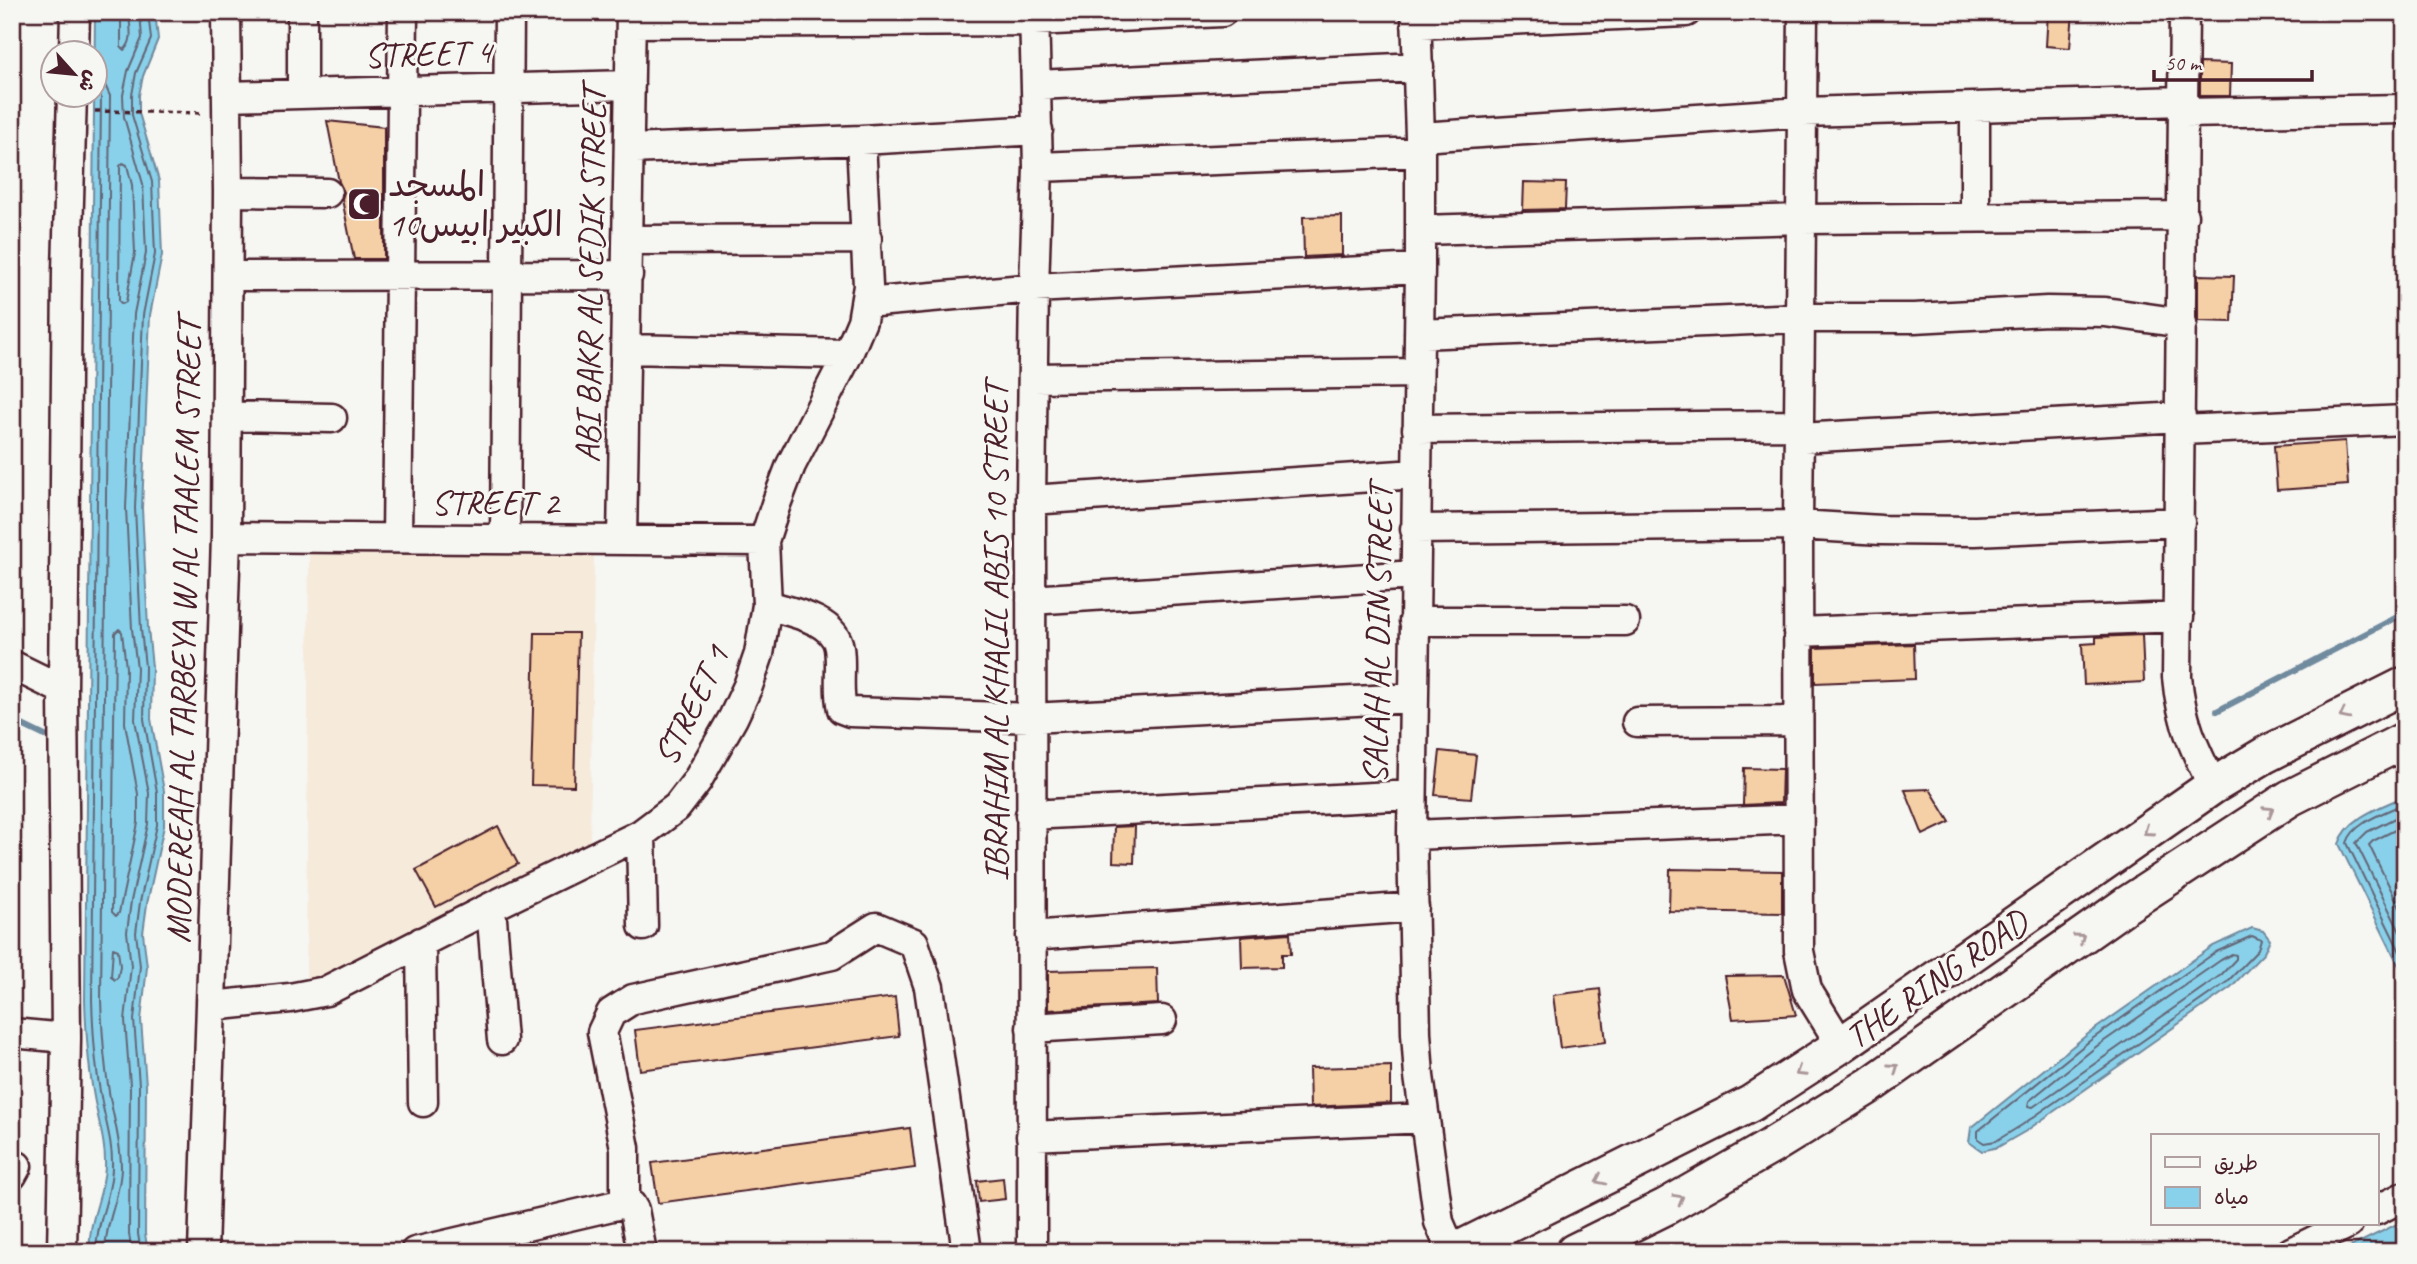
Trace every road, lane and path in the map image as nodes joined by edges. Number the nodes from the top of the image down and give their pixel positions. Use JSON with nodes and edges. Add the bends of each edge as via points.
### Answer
{"nodes":[{"id":1,"x":75,"y":12,"type":"edge"},
{"id":2,"x":226,"y":12,"type":"edge"},
{"id":3,"x":302,"y":12,"type":"edge"},
{"id":4,"x":403,"y":12,"type":"edge"},
{"id":5,"x":509,"y":12,"type":"edge"},
{"id":6,"x":1222,"y":12,"type":"edge"},
{"id":7,"x":1686,"y":12,"type":"edge"},
{"id":8,"x":1803,"y":12,"type":"edge"},
{"id":9,"x":2184,"y":12,"type":"edge"},
{"id":10,"x":1177,"y":13,"type":"edge"},
{"id":11,"x":1106,"y":15,"type":"edge"},
{"id":12,"x":1034,"y":17,"type":"edge"},
{"id":13,"x":631,"y":18,"type":"edge"},
{"id":14,"x":1416,"y":18,"type":"edge"},
{"id":15,"x":74,"y":38,"type":"edge"},
{"id":16,"x":1419,"y":67,"type":"junction"},
{"id":17,"x":630,"y":85,"type":"junction"},
{"id":18,"x":1037,"y":85,"type":"junction"},
{"id":19,"x":508,"y":88,"type":"junction"},
{"id":20,"x":402,"y":91,"type":"junction"},
{"id":21,"x":302,"y":94,"type":"junction"},
{"id":22,"x":108,"y":103,"type":"edge"},
{"id":23,"x":227,"y":105,"type":"junction"},
{"id":24,"x":2184,"y":107,"type":"junction"},
{"id":25,"x":72,"y":108,"type":"edge"},
{"id":26,"x":1975,"y":108,"type":"junction"},
{"id":27,"x":2405,"y":109,"type":"edge"},
{"id":28,"x":1802,"y":112,"type":"junction"},
{"id":29,"x":1038,"y":130,"type":"junction"},
{"id":30,"x":861,"y":140,"type":"junction"},
{"id":31,"x":1420,"y":145,"type":"junction"},
{"id":32,"x":629,"y":149,"type":"junction"},
{"id":33,"x":1038,"y":167,"type":"junction"},
{"id":34,"x":228,"y":192,"type":"junction"},
{"id":35,"x":327,"y":193,"type":"dead end"},
{"id":36,"x":2183,"y":216,"type":"junction"},
{"id":37,"x":1975,"y":217,"type":"junction"},
{"id":38,"x":1801,"y":219,"type":"junction"},
{"id":39,"x":1420,"y":230,"type":"junction"},
{"id":40,"x":867,"y":239,"type":"junction"},
{"id":41,"x":628,"y":240,"type":"junction"},
{"id":42,"x":1420,"y":268,"type":"junction"},
{"id":43,"x":400,"y":275,"type":"junction"},
{"id":44,"x":507,"y":275,"type":"junction"},
{"id":45,"x":628,"y":275,"type":"junction"},
{"id":46,"x":228,"y":276,"type":"junction"},
{"id":47,"x":1034,"y":288,"type":"junction"},
{"id":48,"x":865,"y":303,"type":"junction"},
{"id":49,"x":1801,"y":318,"type":"junction"},
{"id":50,"x":2182,"y":323,"type":"junction"},
{"id":51,"x":1419,"y":334,"type":"junction"},
{"id":52,"x":626,"y":349,"type":"junction"},
{"id":53,"x":848,"y":354,"type":"junction"},
{"id":54,"x":1418,"y":373,"type":"junction"},
{"id":55,"x":1032,"y":378,"type":"junction"},
{"id":56,"x":227,"y":416,"type":"junction"},
{"id":57,"x":332,"y":418,"type":"dead end"},
{"id":58,"x":2405,"y":420,"type":"edge"},
{"id":59,"x":2181,"y":424,"type":"junction"},
{"id":60,"x":1417,"y":429,"type":"junction"},
{"id":61,"x":1799,"y":431,"type":"junction"},
{"id":62,"x":1416,"y":474,"type":"junction"},
{"id":63,"x":1031,"y":500,"type":"junction"},
{"id":64,"x":2180,"y":522,"type":"junction"},
{"id":65,"x":1798,"y":525,"type":"junction"},
{"id":66,"x":1415,"y":529,"type":"junction"},
{"id":67,"x":226,"y":537,"type":"junction"},
{"id":68,"x":397,"y":538,"type":"junction"},
{"id":69,"x":505,"y":539,"type":"junction"},
{"id":70,"x":622,"y":540,"type":"junction"},
{"id":71,"x":764,"y":541,"type":"junction"},
{"id":72,"x":1415,"y":575,"type":"junction"},
{"id":73,"x":1031,"y":600,"type":"junction"},
{"id":74,"x":767,"y":605,"type":"junction"},
{"id":75,"x":2179,"y":618,"type":"junction"},
{"id":76,"x":1413,"y":621,"type":"junction"},
{"id":77,"x":1625,"y":621,"type":"dead end"},
{"id":78,"x":1798,"y":632,"type":"junction"},
{"id":79,"x":12,"y":665,"type":"edge"},
{"id":80,"x":2405,"y":685,"type":"edge"},
{"id":81,"x":63,"y":690,"type":"junction"},
{"id":82,"x":1412,"y":698,"type":"junction"},
{"id":83,"x":1031,"y":718,"type":"junction"},
{"id":84,"x":1798,"y":721,"type":"junction"},
{"id":85,"x":1637,"y":722,"type":"dead end"},
{"id":86,"x":2405,"y":740,"type":"edge"},
{"id":87,"x":2213,"y":786,"type":"junction"},
{"id":88,"x":1412,"y":795,"type":"junction"},
{"id":89,"x":1030,"y":815,"type":"junction"},
{"id":90,"x":1798,"y":819,"type":"junction"},
{"id":91,"x":641,"y":834,"type":"junction"},
{"id":92,"x":1412,"y":835,"type":"junction"},
{"id":93,"x":491,"y":907,"type":"junction"},
{"id":94,"x":1414,"y":907,"type":"junction"},
{"id":95,"x":643,"y":926,"type":"dead end"},
{"id":96,"x":1031,"y":936,"type":"junction"},
{"id":97,"x":421,"y":943,"type":"junction"},
{"id":98,"x":211,"y":1006,"type":"junction"},
{"id":99,"x":1163,"y":1020,"type":"dead end"},
{"id":100,"x":1031,"y":1028,"type":"junction"},
{"id":101,"x":12,"y":1034,"type":"edge"},
{"id":102,"x":65,"y":1038,"type":"junction"},
{"id":103,"x":502,"y":1040,"type":"dead end"},
{"id":104,"x":1841,"y":1045,"type":"junction"},
{"id":105,"x":423,"y":1102,"type":"dead end"},
{"id":106,"x":1424,"y":1118,"type":"junction"},
{"id":107,"x":1031,"y":1136,"type":"junction"},
{"id":108,"x":2405,"y":1196,"type":"edge"},
{"id":109,"x":625,"y":1203,"type":"junction"},
{"id":110,"x":2378,"y":1210,"type":"edge"},
{"id":111,"x":2344,"y":1226,"type":"edge"},
{"id":112,"x":62,"y":1252,"type":"edge"},
{"id":113,"x":203,"y":1252,"type":"edge"},
{"id":114,"x":415,"y":1252,"type":"edge"},
{"id":115,"x":642,"y":1252,"type":"edge"},
{"id":116,"x":967,"y":1252,"type":"edge"},
{"id":117,"x":1032,"y":1252,"type":"edge"},
{"id":118,"x":1453,"y":1252,"type":"edge"},
{"id":119,"x":1574,"y":1252,"type":"edge"},
{"id":120,"x":2291,"y":1252,"type":"edge"}],
"edges":[{"from":1,"to":15,"type":"street"},
{"from":2,"to":23,"type":"street","name":"MODEREAH AL TARBEYA W AL TAALEM STREET"},
{"from":3,"to":21,"type":"street"},
{"from":4,"to":20,"type":"street"},
{"from":5,"to":19,"type":"street"},
{"from":6,"to":10,"type":"street"},
{"from":7,"to":14,"type":"street"},
{"from":8,"to":28,"type":"street"},
{"from":9,"to":24,"type":"street"},
{"from":10,"to":11,"type":"street"},
{"from":11,"to":12,"type":"street"},
{"from":12,"to":13,"type":"street"},
{"from":12,"to":18,"type":"street","name":"IBRAHIM AL KHALIL ABIS 10 STREET"},
{"from":13,"to":17,"type":"street","name":"ABI BAKR AL SEDIK STREET"},
{"from":14,"to":16,"type":"street","name":"SALAH AL DIN STREET"},
{"from":16,"to":18,"type":"street"},
{"from":16,"to":31,"type":"street","name":"SALAH AL DIN STREET"},
{"from":17,"to":19,"type":"street","name":"STREET 4"},
{"from":17,"to":32,"type":"street","name":"ABI BAKR AL SEDIK STREET"},
{"from":18,"to":29,"type":"street","name":"IBRAHIM AL KHALIL ABIS 10 STREET"},
{"from":19,"to":20,"type":"street","name":"STREET 4"},
{"from":19,"to":44,"type":"street"},
{"from":20,"to":21,"type":"street","name":"STREET 4"},
{"from":20,"to":43,"type":"street"},
{"from":21,"to":23,"type":"street","name":"STREET 4"},
{"from":22,"to":23,"type":"path"},
{"from":23,"to":34,"type":"street","name":"MODEREAH AL TARBEYA W AL TAALEM STREET"},
{"from":24,"to":26,"type":"street"},
{"from":24,"to":27,"type":"street"},
{"from":24,"to":36,"type":"street"},
{"from":25,"to":81,"type":"street"},
{"from":26,"to":28,"type":"street"},
{"from":26,"to":37,"type":"street"},
{"from":28,"to":31,"type":"street"},
{"from":28,"to":38,"type":"street"},
{"from":29,"to":30,"type":"street"},
{"from":29,"to":33,"type":"street","name":"IBRAHIM AL KHALIL ABIS 10 STREET"},
{"from":30,"to":32,"type":"street"},
{"from":30,"to":40,"type":"street","name":"STREET 1"},
{"from":31,"to":33,"type":"street"},
{"from":31,"to":39,"type":"street","name":"SALAH AL DIN STREET"},
{"from":32,"to":41,"type":"street","name":"ABI BAKR AL SEDIK STREET"},
{"from":33,"to":47,"type":"street","name":"IBRAHIM AL KHALIL ABIS 10 STREET"},
{"from":34,"to":35,"type":"street"},
{"from":34,"to":46,"type":"street","name":"MODEREAH AL TARBEYA W AL TAALEM STREET"},
{"from":36,"to":37,"type":"street"},
{"from":36,"to":50,"type":"street"},
{"from":37,"to":38,"type":"street"},
{"from":38,"to":39,"type":"street"},
{"from":38,"to":49,"type":"street"},
{"from":39,"to":42,"type":"street","name":"SALAH AL DIN STREET"},
{"from":40,"to":41,"type":"street"},
{"from":40,"to":48,"type":"street","name":"STREET 1"},
{"from":41,"to":45,"type":"street","name":"ABI BAKR AL SEDIK STREET"},
{"from":42,"to":47,"type":"street"},
{"from":42,"to":51,"type":"street","name":"SALAH AL DIN STREET"},
{"from":43,"to":44,"type":"street"},
{"from":43,"to":46,"type":"street"},
{"from":43,"to":68,"type":"street"},
{"from":44,"to":45,"type":"street"},
{"from":44,"to":69,"type":"street"},
{"from":45,"to":52,"type":"street","name":"ABI BAKR AL SEDIK STREET"},
{"from":46,"to":56,"type":"street","name":"MODEREAH AL TARBEYA W AL TAALEM STREET"},
{"from":47,"to":48,"type":"street"},
{"from":47,"to":55,"type":"street","name":"IBRAHIM AL KHALIL ABIS 10 STREET"},
{"from":48,"to":53,"type":"street","name":"STREET 1"},
{"from":49,"to":50,"type":"street","via":[[2047,311],[2105,312]]},
{"from":49,"to":51,"type":"street"},
{"from":49,"to":61,"type":"street"},
{"from":50,"to":59,"type":"street"},
{"from":51,"to":54,"type":"street","name":"SALAH AL DIN STREET"},
{"from":52,"to":53,"type":"street"},
{"from":52,"to":70,"type":"street","name":"ABI BAKR AL SEDIK STREET"},
{"from":53,"to":71,"type":"street","name":"STREET 1","via":[[791,465]]},
{"from":54,"to":55,"type":"street"},
{"from":54,"to":60,"type":"street","name":"SALAH AL DIN STREET"},
{"from":55,"to":63,"type":"street","name":"IBRAHIM AL KHALIL ABIS 10 STREET"},
{"from":56,"to":57,"type":"street"},
{"from":56,"to":67,"type":"street","name":"MODEREAH AL TARBEYA W AL TAALEM STREET"},
{"from":58,"to":59,"type":"street"},
{"from":59,"to":61,"type":"street"},
{"from":59,"to":64,"type":"street"},
{"from":60,"to":61,"type":"street"},
{"from":60,"to":62,"type":"street","name":"SALAH AL DIN STREET"},
{"from":61,"to":65,"type":"street"},
{"from":62,"to":63,"type":"street"},
{"from":62,"to":66,"type":"street","name":"SALAH AL DIN STREET"},
{"from":63,"to":73,"type":"street","name":"IBRAHIM AL KHALIL ABIS 10 STREET"},
{"from":64,"to":65,"type":"street","via":[[1975,531]]},
{"from":64,"to":75,"type":"street"},
{"from":65,"to":66,"type":"street"},
{"from":65,"to":78,"type":"street"},
{"from":66,"to":72,"type":"street","name":"SALAH AL DIN STREET"},
{"from":67,"to":68,"type":"street","name":"STREET 2"},
{"from":67,"to":98,"type":"street","name":"MODEREAH AL TARBEYA W AL TAALEM STREET"},
{"from":68,"to":69,"type":"street","name":"STREET 2"},
{"from":69,"to":70,"type":"street","name":"STREET 2"},
{"from":70,"to":71,"type":"street","name":"STREET 2"},
{"from":71,"to":74,"type":"street","name":"STREET 1"},
{"from":72,"to":73,"type":"street"},
{"from":72,"to":76,"type":"street","name":"SALAH AL DIN STREET"},
{"from":73,"to":83,"type":"street","name":"IBRAHIM AL KHALIL ABIS 10 STREET"},
{"from":74,"to":83,"type":"street","via":[[801,615],[836,636],[842,709]]},
{"from":74,"to":91,"type":"street","name":"STREET 1","via":[[748,686],[717,748],[677,807]]},
{"from":75,"to":78,"type":"street"},
{"from":75,"to":87,"type":"street","via":[[2179,700],[2190,742]]},
{"from":76,"to":77,"type":"street"},
{"from":76,"to":82,"type":"street","name":"SALAH AL DIN STREET"},
{"from":78,"to":84,"type":"street"},
{"from":79,"to":81,"type":"street"},
{"from":80,"to":87,"type":"main road","name":"THE RING ROAD","one_way":true},
{"from":81,"to":102,"type":"street"},
{"from":82,"to":83,"type":"street"},
{"from":82,"to":88,"type":"street","name":"SALAH AL DIN STREET"},
{"from":83,"to":89,"type":"street","name":"IBRAHIM AL KHALIL ABIS 10 STREET"},
{"from":84,"to":85,"type":"street"},
{"from":84,"to":90,"type":"street"},
{"from":119,"to":86,"type":"main road","name":"THE RING ROAD","one_way":true,"via":[[1770,1147],[1869,1086],[2126,905],[2278,806]]},
{"from":87,"to":104,"type":"main road","name":"THE RING ROAD","one_way":true},
{"from":88,"to":89,"type":"street"},
{"from":88,"to":92,"type":"street","name":"SALAH AL DIN STREET"},
{"from":89,"to":96,"type":"street","name":"IBRAHIM AL KHALIL ABIS 10 STREET"},
{"from":90,"to":92,"type":"street"},
{"from":90,"to":104,"type":"street","via":[[1799,951],[1807,990]]},
{"from":91,"to":93,"type":"street","name":"STREET 1"},
{"from":91,"to":95,"type":"street"},
{"from":92,"to":94,"type":"street","name":"SALAH AL DIN STREET"},
{"from":93,"to":97,"type":"street","name":"STREET 1"},
{"from":93,"to":103,"type":"street"},
{"from":94,"to":96,"type":"street"},
{"from":94,"to":106,"type":"street","name":"SALAH AL DIN STREET"},
{"from":96,"to":100,"type":"street","name":"IBRAHIM AL KHALIL ABIS 10 STREET"},
{"from":97,"to":98,"type":"street","name":"STREET 1","via":[[326,991]]},
{"from":97,"to":105,"type":"street"},
{"from":98,"to":113,"type":"street","name":"MODEREAH AL TARBEYA W AL TAALEM STREET"},
{"from":99,"to":100,"type":"street"},
{"from":100,"to":107,"type":"street","name":"IBRAHIM AL KHALIL ABIS 10 STREET"},
{"from":101,"to":102,"type":"street"},
{"from":102,"to":112,"type":"street"},
{"from":104,"to":118,"type":"main road","name":"THE RING ROAD","one_way":true,"via":[[1750,1104]]},
{"from":106,"to":107,"type":"street"},
{"from":106,"to":118,"type":"street","name":"SALAH AL DIN STREET","via":[[1439,1222]]},
{"from":107,"to":117,"type":"street","name":"IBRAHIM AL KHALIL ABIS 10 STREET"},
{"from":108,"to":110,"type":"street"},
{"from":109,"to":114,"type":"street"},
{"from":109,"to":115,"type":"street","via":[[634,1210]]},
{"from":109,"to":116,"type":"street","via":[[625,1148],[602,1032],[611,1013],[633,999],[832,955],[876,927],[915,943],[929,987]]},
{"from":111,"to":120,"type":"street"}]}
